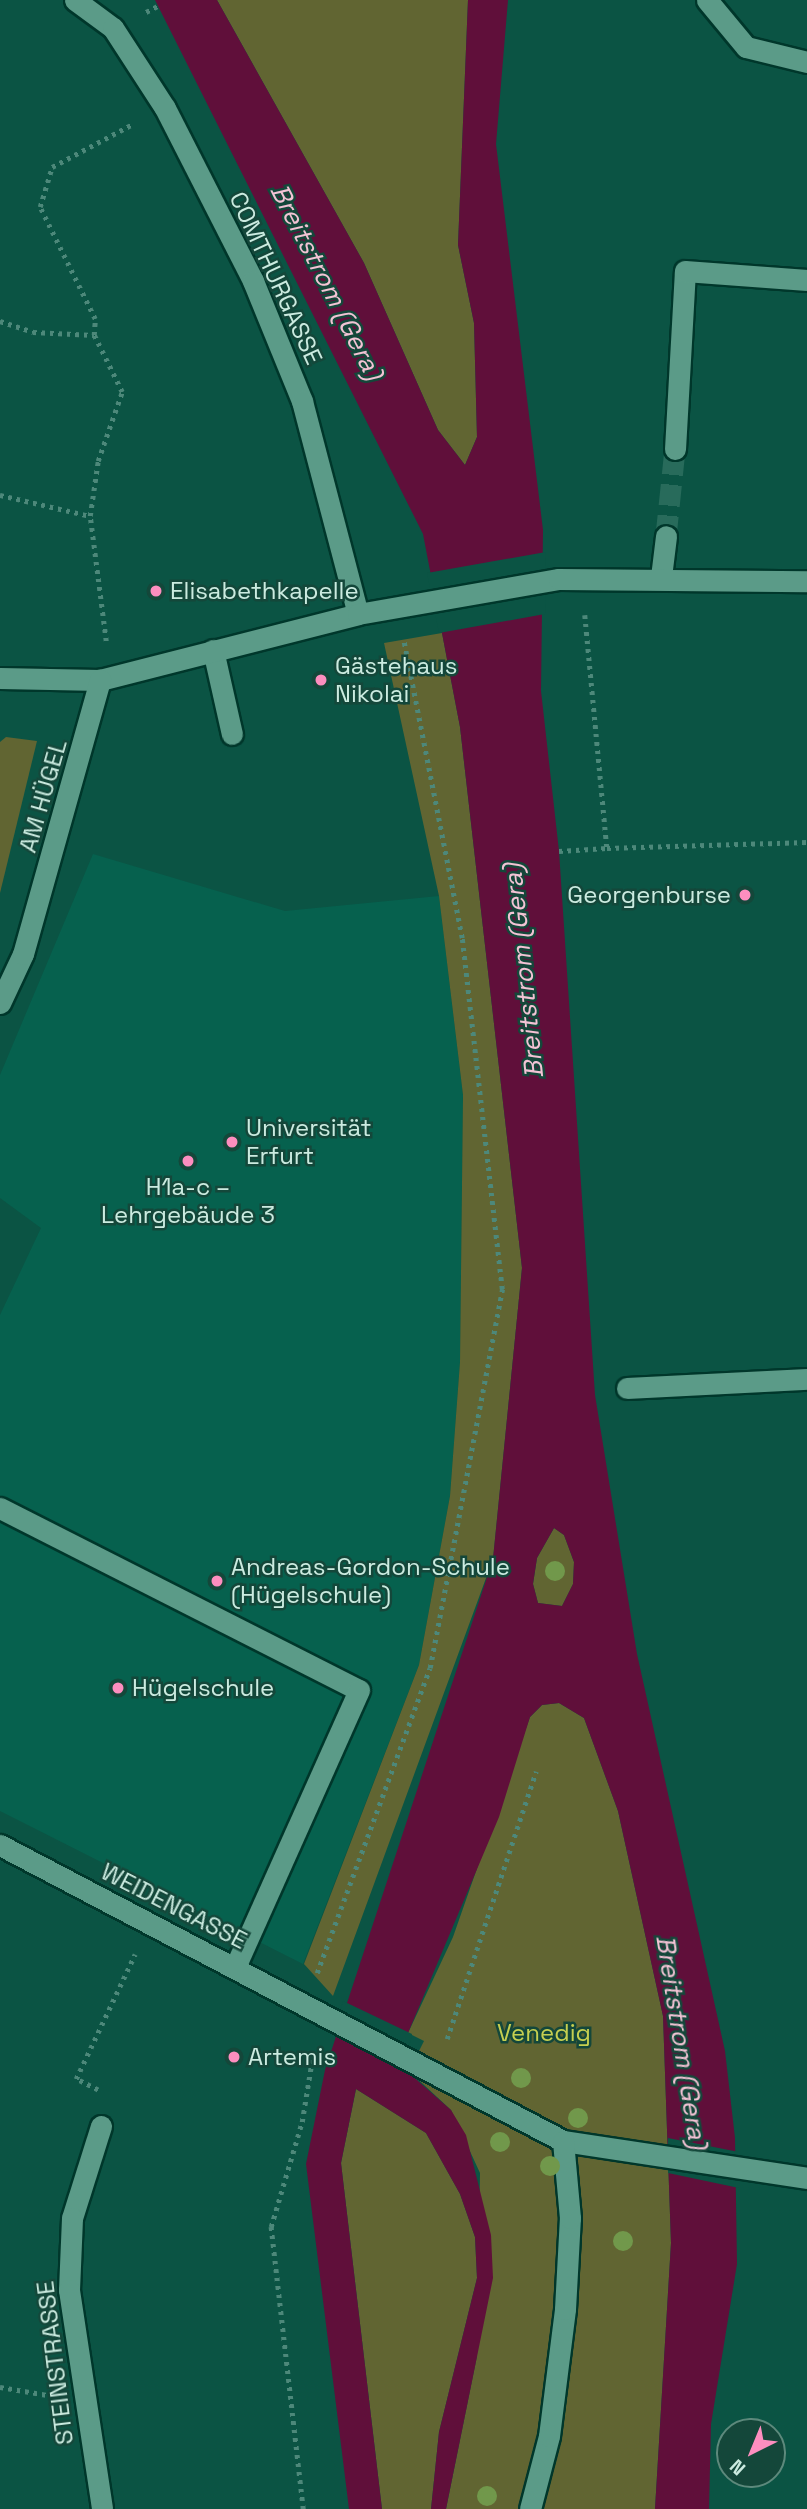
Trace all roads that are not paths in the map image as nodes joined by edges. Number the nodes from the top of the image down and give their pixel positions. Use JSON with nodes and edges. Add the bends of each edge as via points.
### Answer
{"nodes":[{"id":1,"x":75,"y":0,"type":"edge"},
{"id":2,"x":707,"y":0,"type":"edge"},
{"id":3,"x":807,"y":62,"type":"edge"},
{"id":4,"x":807,"y":280,"type":"edge"},
{"id":5,"x":675,"y":449,"type":"tunnel mouth"},
{"id":6,"x":666,"y":536,"type":"tunnel mouth"},
{"id":7,"x":661,"y":577,"type":"junction"},
{"id":8,"x":807,"y":581,"type":"edge"},
{"id":9,"x":368,"y":613,"type":"junction"},
{"id":10,"x":213,"y":650,"type":"junction"},
{"id":11,"x":0,"y":678,"type":"edge"},
{"id":12,"x":100,"y":680,"type":"junction"},
{"id":13,"x":232,"y":734,"type":"dead end"},
{"id":14,"x":0,"y":1003,"type":"edge"},
{"id":15,"x":807,"y":1379,"type":"edge"},
{"id":16,"x":626,"y":1388,"type":"dead end"},
{"id":17,"x":0,"y":1508,"type":"edge"},
{"id":18,"x":0,"y":1845,"type":"edge"},
{"id":19,"x":235,"y":1967,"type":"junction"},
{"id":20,"x":101,"y":2126,"type":"road end"},
{"id":21,"x":563,"y":2141,"type":"junction"},
{"id":22,"x":807,"y":2178,"type":"edge"},
{"id":23,"x":102,"y":2509,"type":"edge"},
{"id":24,"x":530,"y":2509,"type":"edge"}],
"edges":[{"from":1,"to":9,"type":"street","name":"COMTHURGASSE","via":[[113,28],[164,108],[253,281],[302,401]]},
{"from":2,"to":3,"type":"street","via":[[746,47]]},
{"from":4,"to":5,"type":"street","via":[[685,271]]},
{"from":6,"to":7,"type":"street"},
{"from":7,"to":8,"type":"street"},
{"from":7,"to":9,"type":"street","via":[[559,579]]},
{"from":9,"to":10,"type":"street"},
{"from":10,"to":12,"type":"street"},
{"from":10,"to":13,"type":"street"},
{"from":11,"to":12,"type":"street"},
{"from":12,"to":14,"type":"street","name":"AM HÜGEL","via":[[68,810],[23,954]]},
{"from":15,"to":16,"type":"street"},
{"from":17,"to":19,"type":"street","via":[[359,1690]]},
{"from":18,"to":19,"type":"street","name":"WEIDENGASSE"},
{"from":19,"to":21,"type":"street","name":"WEIDENGASSE","via":[[415,2058]]},
{"from":20,"to":23,"type":"street","name":"STEINSTRASSE","via":[[72,2218],[69,2290]]},
{"from":21,"to":22,"type":"street"},
{"from":21,"to":24,"type":"street","via":[[570,2218],[565,2309],[549,2437]]}]}
